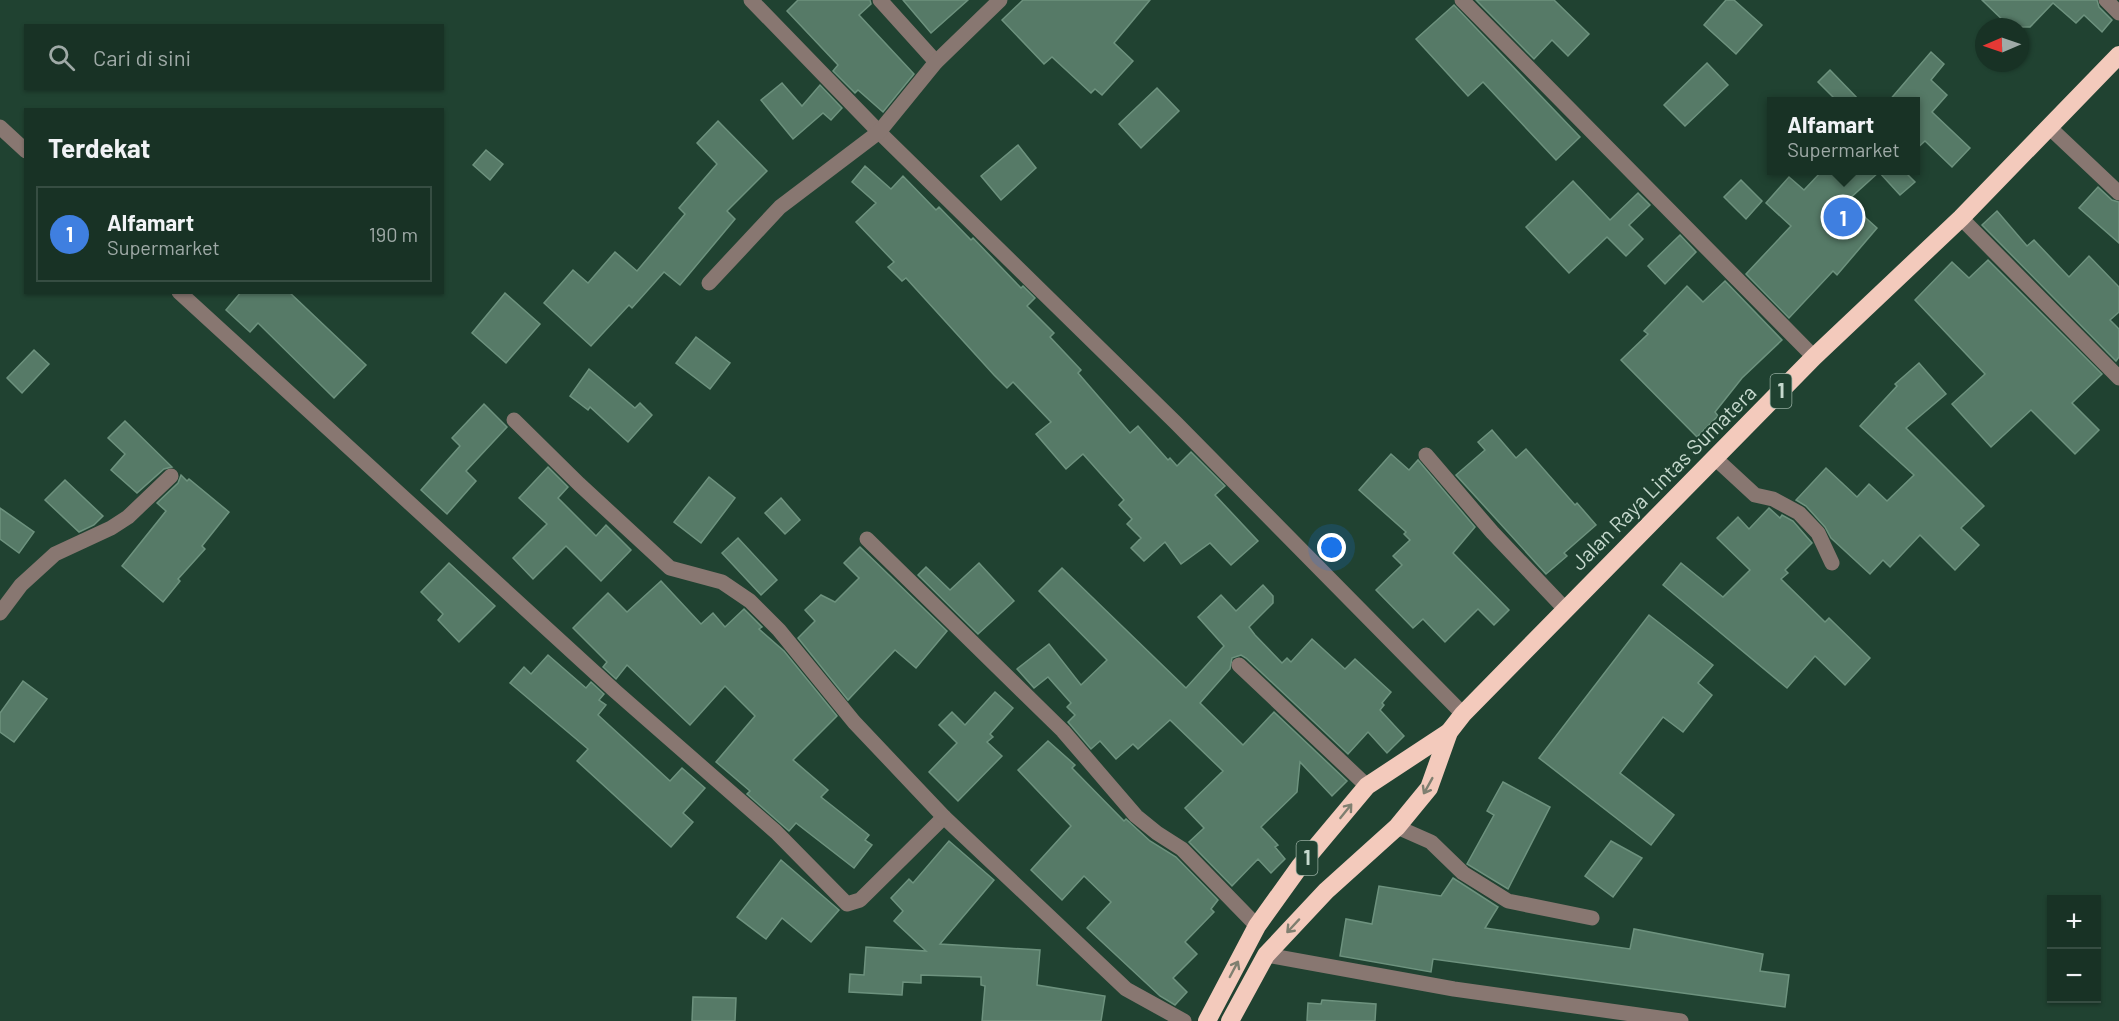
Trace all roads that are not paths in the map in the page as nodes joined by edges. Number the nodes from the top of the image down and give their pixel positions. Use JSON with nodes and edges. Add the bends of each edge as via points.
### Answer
{"nodes":[{"id":1,"x":751,"y":0,"type":"edge"},
{"id":2,"x":880,"y":0,"type":"edge"},
{"id":3,"x":1000,"y":0,"type":"edge"},
{"id":4,"x":1462,"y":0,"type":"edge"},
{"id":5,"x":2106,"y":0,"type":"edge"},
{"id":6,"x":2119,"y":13,"type":"edge"},
{"id":7,"x":2119,"y":55,"type":"edge"},
{"id":8,"x":936,"y":62,"type":"junction"},
{"id":9,"x":0,"y":127,"type":"edge"},
{"id":10,"x":2050,"y":128,"type":"junction"},
{"id":11,"x":879,"y":132,"type":"junction"},
{"id":12,"x":24,"y":149,"type":"edge"},
{"id":13,"x":2119,"y":193,"type":"edge"},
{"id":14,"x":1961,"y":218,"type":"junction"},
{"id":15,"x":709,"y":283,"type":"dead end"},
{"id":16,"x":181,"y":294,"type":"edge"},
{"id":17,"x":1814,"y":357,"type":"junction"},
{"id":18,"x":2119,"y":378,"type":"edge"},
{"id":19,"x":514,"y":420,"type":"dead end"},
{"id":20,"x":1426,"y":455,"type":"dead end"},
{"id":21,"x":1716,"y":459,"type":"junction"},
{"id":22,"x":171,"y":476,"type":"dead end"},
{"id":23,"x":867,"y":539,"type":"dead end"},
{"id":24,"x":1832,"y":563,"type":"dead end"},
{"id":25,"x":1566,"y":610,"type":"junction"},
{"id":26,"x":0,"y":614,"type":"edge"},
{"id":27,"x":1239,"y":665,"type":"dead end"},
{"id":28,"x":1463,"y":714,"type":"junction"},
{"id":29,"x":1449,"y":732,"type":"junction"},
{"id":30,"x":1367,"y":786,"type":"junction"},
{"id":31,"x":944,"y":817,"type":"junction"},
{"id":32,"x":1397,"y":826,"type":"junction"},
{"id":33,"x":1592,"y":918,"type":"dead end"},
{"id":34,"x":1257,"y":926,"type":"junction"},
{"id":35,"x":1266,"y":955,"type":"junction"},
{"id":36,"x":1184,"y":1021,"type":"edge"},
{"id":37,"x":1207,"y":1021,"type":"edge"},
{"id":38,"x":1230,"y":1021,"type":"edge"},
{"id":39,"x":1681,"y":1021,"type":"edge"}],
"edges":[{"from":1,"to":11,"type":"street"},
{"from":2,"to":8,"type":"street"},
{"from":3,"to":8,"type":"street"},
{"from":4,"to":17,"type":"street"},
{"from":5,"to":6,"type":"street"},
{"from":7,"to":10,"type":"highway","name":"Jalan Raya Lintas Sumatera","number":"1"},
{"from":8,"to":11,"type":"street"},
{"from":9,"to":12,"type":"street"},
{"from":10,"to":13,"type":"street"},
{"from":10,"to":14,"type":"highway","name":"Jalan Raya Lintas Sumatera","number":"1"},
{"from":11,"to":15,"type":"street","via":[[780,207]]},
{"from":11,"to":28,"type":"street","via":[[1176,423]]},
{"from":14,"to":17,"type":"highway","name":"Jalan Raya Lintas Sumatera","number":"1"},
{"from":14,"to":18,"type":"street"},
{"from":16,"to":31,"type":"street","via":[[606,683],[776,832],[848,904],[860,900]]},
{"from":17,"to":21,"type":"highway","name":"Jalan Raya Lintas Sumatera","number":"1"},
{"from":19,"to":31,"type":"street","via":[[670,568],[722,582],[750,601],[779,630],[854,722]]},
{"from":20,"to":25,"type":"street"},
{"from":21,"to":24,"type":"street","via":[[1755,495],[1773,498],[1799,513],[1818,533]]},
{"from":21,"to":25,"type":"highway","name":"Jalan Raya Lintas Sumatera","number":"1"},
{"from":22,"to":26,"type":"street","via":[[128,517],[55,554],[21,585]]},
{"from":23,"to":34,"type":"street","via":[[1063,731],[1136,816],[1182,849]]},
{"from":25,"to":28,"type":"highway","name":"Jalan Raya Lintas Sumatera","number":"1"},
{"from":27,"to":30,"type":"street"},
{"from":28,"to":29,"type":"highway","name":"Jalan Raya Lintas Sumatera","number":"1"},
{"from":29,"to":30,"type":"highway","name":"Jalan Raya Lintas Sumatera","number":"1"},
{"from":29,"to":32,"type":"highway","name":"Jalan Raya Lintas Sumatera","number":"1","one_way":true,"via":[[1429,789]]},
{"from":34,"to":30,"type":"highway","name":"Jalan Raya Lintas Sumatera","number":"1","one_way":true,"via":[[1300,866]]},
{"from":31,"to":36,"type":"street","via":[[1126,989]]},
{"from":32,"to":33,"type":"street","via":[[1431,843],[1463,873],[1508,901]]},
{"from":32,"to":35,"type":"highway","name":"Jalan Raya Lintas Sumatera","number":"1","one_way":true,"via":[[1326,891]]},
{"from":37,"to":34,"type":"highway","name":"Jalan Raya Lintas Sumatera","number":"1","one_way":true},
{"from":35,"to":38,"type":"highway","name":"Jalan Raya Lintas Sumatera","number":"1"},
{"from":35,"to":39,"type":"street","via":[[1454,988]]}]}
